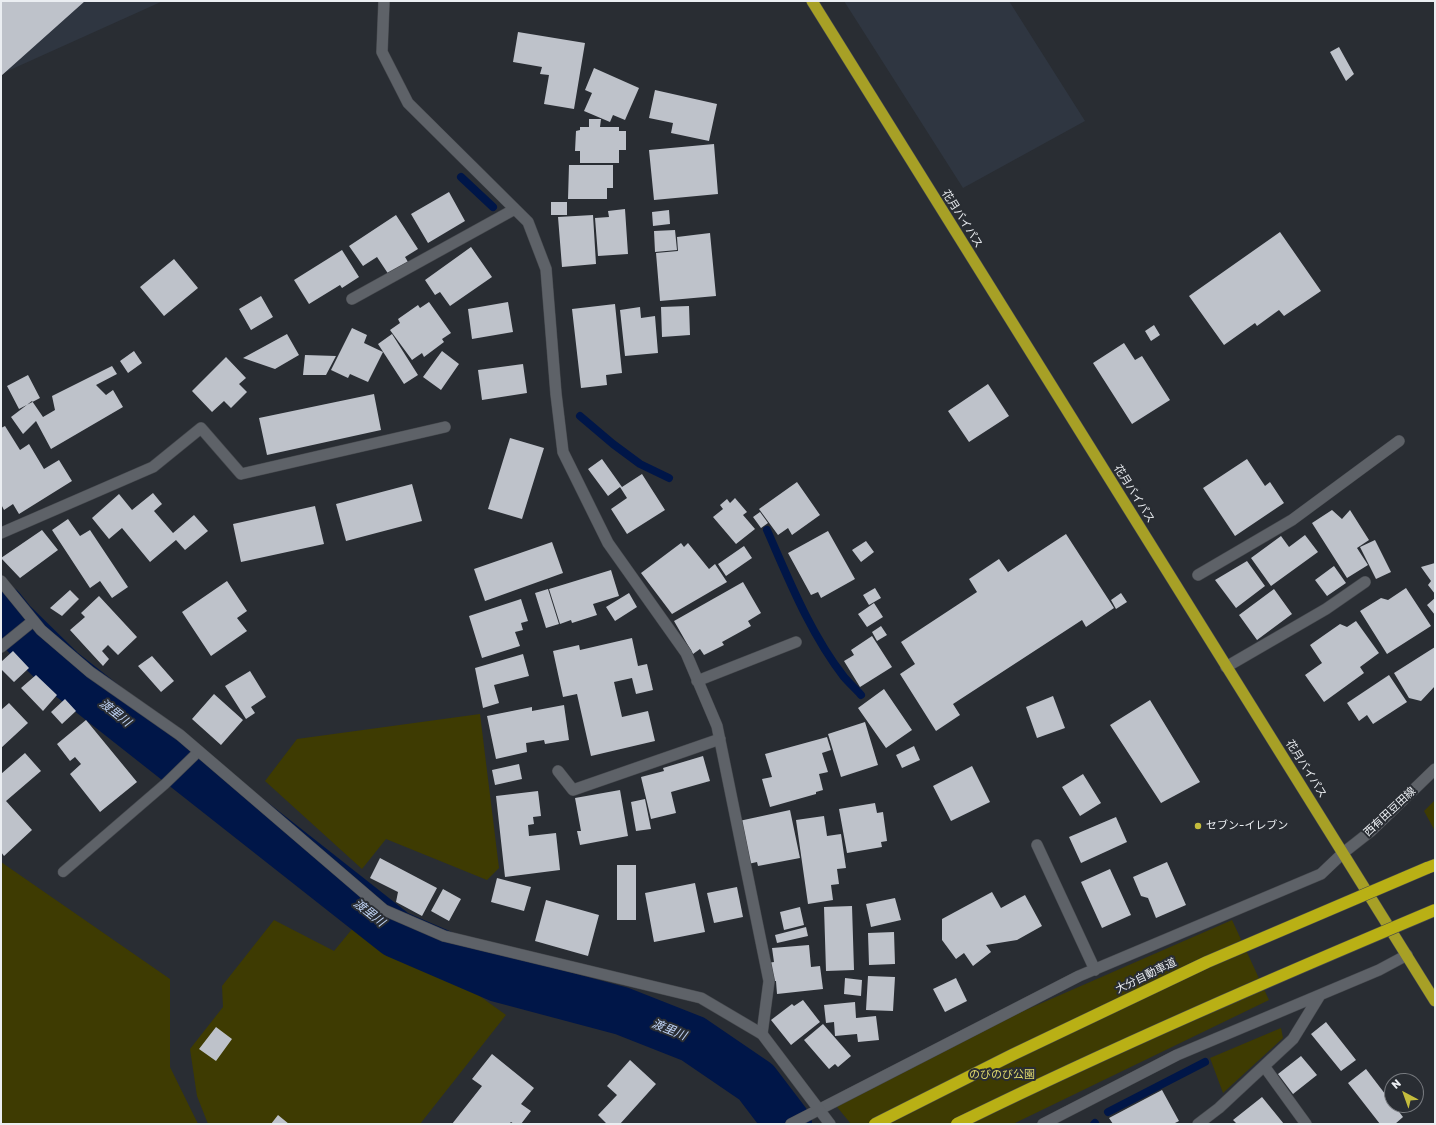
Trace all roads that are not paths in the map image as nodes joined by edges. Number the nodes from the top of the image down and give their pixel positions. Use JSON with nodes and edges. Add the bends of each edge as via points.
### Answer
{"nodes":[{"id":1,"x":384,"y":1,"type":"edge"},
{"id":2,"x":812,"y":1,"type":"edge"},
{"id":3,"x":515,"y":209,"type":"junction"},
{"id":4,"x":352,"y":299,"type":"dead end"},
{"id":5,"x":445,"y":427,"type":"dead end"},
{"id":6,"x":1399,"y":441,"type":"dead end"},
{"id":7,"x":1,"y":532,"type":"edge"},
{"id":8,"x":1198,"y":576,"type":"dead end"},
{"id":9,"x":1,"y":580,"type":"edge"},
{"id":10,"x":1365,"y":582,"type":"dead end"},
{"id":11,"x":32,"y":622,"type":"junction"},
{"id":12,"x":796,"y":642,"type":"dead end"},
{"id":13,"x":1,"y":647,"type":"edge"},
{"id":14,"x":1226,"y":667,"type":"junction"},
{"id":15,"x":697,"y":681,"type":"junction"},
{"id":16,"x":720,"y":739,"type":"junction"},
{"id":17,"x":199,"y":751,"type":"junction"},
{"id":18,"x":1435,"y":769,"type":"edge"},
{"id":19,"x":558,"y":771,"type":"dead end"},
{"id":20,"x":1037,"y":845,"type":"dead end"},
{"id":21,"x":1343,"y":853,"type":"junction"},
{"id":22,"x":1431,"y":866,"type":"edge"},
{"id":23,"x":63,"y":872,"type":"dead end"},
{"id":24,"x":1435,"y":910,"type":"edge"},
{"id":25,"x":1407,"y":956,"type":"junction"},
{"id":26,"x":1095,"y":970,"type":"junction"},
{"id":27,"x":1320,"y":995,"type":"junction"},
{"id":28,"x":1435,"y":1001,"type":"edge"},
{"id":29,"x":762,"y":1034,"type":"junction"},
{"id":30,"x":1264,"y":1066,"type":"junction"},
{"id":31,"x":815,"y":1112,"type":"junction"},
{"id":32,"x":791,"y":1124,"type":"edge"},
{"id":33,"x":830,"y":1124,"type":"edge"},
{"id":34,"x":875,"y":1124,"type":"edge"},
{"id":35,"x":957,"y":1124,"type":"edge"},
{"id":36,"x":1044,"y":1124,"type":"edge"},
{"id":37,"x":1198,"y":1124,"type":"edge"},
{"id":38,"x":1306,"y":1124,"type":"edge"}],
"edges":[{"from":1,"to":3,"type":"street","via":[[382,52],[408,103]]},
{"from":2,"to":14,"type":"highway","name":"花月バイパス"},
{"from":3,"to":4,"type":"street"},
{"from":3,"to":15,"type":"street","via":[[528,222],[546,269],[563,452],[608,543],[686,653]]},
{"from":5,"to":7,"type":"street","via":[[241,474],[201,428],[153,467]]},
{"from":6,"to":8,"type":"street","via":[[1292,520]]},
{"from":9,"to":11,"type":"street"},
{"from":10,"to":14,"type":"street","via":[[1326,609]]},
{"from":11,"to":13,"type":"street"},
{"from":11,"to":17,"type":"street","via":[[90,672]]},
{"from":12,"to":15,"type":"street"},
{"from":14,"to":21,"type":"highway","name":"花月バイパス"},
{"from":15,"to":16,"type":"street","via":[[717,726]]},
{"from":16,"to":19,"type":"street","via":[[573,790]]},
{"from":16,"to":29,"type":"street","via":[[769,981]]},
{"from":17,"to":23,"type":"lane","via":[[165,784]]},
{"from":17,"to":29,"type":"street","via":[[384,910],[444,936],[701,998]]},
{"from":18,"to":21,"type":"street","name":"西有田豆田線","via":[[1371,831]]},
{"from":20,"to":26,"type":"street"},
{"from":21,"to":25,"type":"highway","name":"花月バイパス"},
{"from":21,"to":26,"type":"street","name":"西有田豆田線","via":[[1321,874]]},
{"from":22,"to":34,"type":"highway","name":"大分自動車道","bridge":true,"via":[[1207,962]]},
{"from":24,"to":35,"type":"highway","bridge":true,"via":[[1226,999],[1029,1088]]},
{"from":25,"to":27,"type":"street"},
{"from":25,"to":28,"type":"highway","name":"花月バイパス"},
{"from":26,"to":31,"type":"street","name":"西有田豆田線"},
{"from":27,"to":30,"type":"street","via":[[1293,1039]]},
{"from":27,"to":36,"type":"street","via":[[1177,1055]]},
{"from":29,"to":31,"type":"street"},
{"from":30,"to":37,"type":"street"},
{"from":30,"to":38,"type":"street"},
{"from":31,"to":32,"type":"street","name":"西有田豆田線"},
{"from":31,"to":33,"type":"street"}]}
